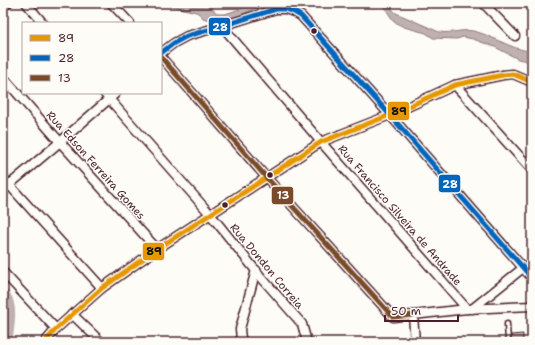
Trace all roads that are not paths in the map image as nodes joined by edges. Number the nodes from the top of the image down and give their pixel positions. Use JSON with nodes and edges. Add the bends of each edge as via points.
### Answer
{"nodes":[{"id":1,"x":8,"y":3,"type":"edge"},
{"id":2,"x":26,"y":3,"type":"edge"},
{"id":3,"x":111,"y":3,"type":"edge"},
{"id":4,"x":483,"y":3,"type":"edge"},
{"id":5,"x":3,"y":7,"type":"edge"},
{"id":6,"x":42,"y":22,"type":"edge"},
{"id":7,"x":129,"y":22,"type":"edge"},
{"id":8,"x":222,"y":26,"type":"junction"},
{"id":9,"x":515,"y":36,"type":"dead end"},
{"id":10,"x":162,"y":52,"type":"edge"},
{"id":11,"x":162,"y":58,"type":"edge"},
{"id":12,"x":3,"y":77,"type":"edge"},
{"id":13,"x":532,"y":82,"type":"edge"},
{"id":14,"x":455,"y":85,"type":"junction"},
{"id":15,"x":106,"y":96,"type":"edge"},
{"id":16,"x":390,"y":115,"type":"junction"},
{"id":17,"x":60,"y":142,"type":"junction"},
{"id":18,"x":321,"y":142,"type":"junction"},
{"id":19,"x":532,"y":170,"type":"edge"},
{"id":20,"x":266,"y":177,"type":"junction"},
{"id":21,"x":3,"y":178,"type":"edge"},
{"id":22,"x":6,"y":188,"type":"edge"},
{"id":23,"x":210,"y":214,"type":"junction"},
{"id":24,"x":157,"y":249,"type":"junction"},
{"id":25,"x":523,"y":268,"type":"junction"},
{"id":26,"x":256,"y":270,"type":"junction"},
{"id":27,"x":3,"y":272,"type":"edge"},
{"id":28,"x":532,"y":278,"type":"edge"},
{"id":29,"x":102,"y":288,"type":"junction"},
{"id":30,"x":532,"y":306,"type":"edge"},
{"id":31,"x":470,"y":309,"type":"junction"},
{"id":32,"x":72,"y":314,"type":"junction"},
{"id":33,"x":413,"y":315,"type":"junction"},
{"id":34,"x":507,"y":324,"type":"dead end"},
{"id":35,"x":56,"y":329,"type":"junction"},
{"id":36,"x":45,"y":342,"type":"edge"},
{"id":37,"x":101,"y":342,"type":"edge"},
{"id":38,"x":244,"y":342,"type":"edge"},
{"id":39,"x":307,"y":342,"type":"edge"},
{"id":40,"x":415,"y":342,"type":"edge"},
{"id":41,"x":508,"y":342,"type":"edge"}],
"edges":[{"from":1,"to":5,"type":"street"},
{"from":2,"to":6,"type":"street"},
{"from":3,"to":7,"type":"street"},
{"from":4,"to":9,"type":"street"},
{"from":8,"to":10,"type":"street","via":[[187,36]]},
{"from":8,"to":16,"type":"street","via":[[276,9],[294,12],[301,16]]},
{"from":8,"to":18,"type":"street","name":"Rua Francisco Silveira de Andrade"},
{"from":11,"to":20,"type":"street"},
{"from":12,"to":17,"type":"street","name":"Rua Edson Ferreira Gomes"},
{"from":13,"to":14,"type":"street","via":[[513,74],[503,74]]},
{"from":14,"to":16,"type":"street"},
{"from":14,"to":19,"type":"street"},
{"from":15,"to":17,"type":"street"},
{"from":15,"to":23,"type":"street","name":"Rua Dondon Correia"},
{"from":16,"to":18,"type":"street"},
{"from":16,"to":25,"type":"street"},
{"from":17,"to":22,"type":"street"},
{"from":17,"to":24,"type":"street","name":"Rua Edson Ferreira Gomes"},
{"from":18,"to":20,"type":"street"},
{"from":18,"to":31,"type":"street","name":"Rua Francisco Silveira de Andrade"},
{"from":20,"to":23,"type":"street"},
{"from":20,"to":33,"type":"street","via":[[393,316]]},
{"from":21,"to":22,"type":"street"},
{"from":22,"to":29,"type":"street"},
{"from":23,"to":24,"type":"street"},
{"from":23,"to":26,"type":"street","name":"Rua Dondon Correia"},
{"from":24,"to":29,"type":"street"},
{"from":25,"to":28,"type":"street"},
{"from":25,"to":31,"type":"street"},
{"from":26,"to":38,"type":"street","via":[[240,329]]},
{"from":26,"to":39,"type":"street","name":"Rua Dondon Correia","via":[[302,324]]},
{"from":27,"to":35,"type":"street"},
{"from":29,"to":32,"type":"street"},
{"from":30,"to":31,"type":"street"},
{"from":31,"to":33,"type":"street"},
{"from":32,"to":35,"type":"street"},
{"from":32,"to":37,"type":"street"},
{"from":33,"to":40,"type":"street"},
{"from":34,"to":41,"type":"lane"},
{"from":35,"to":36,"type":"street"}]}
